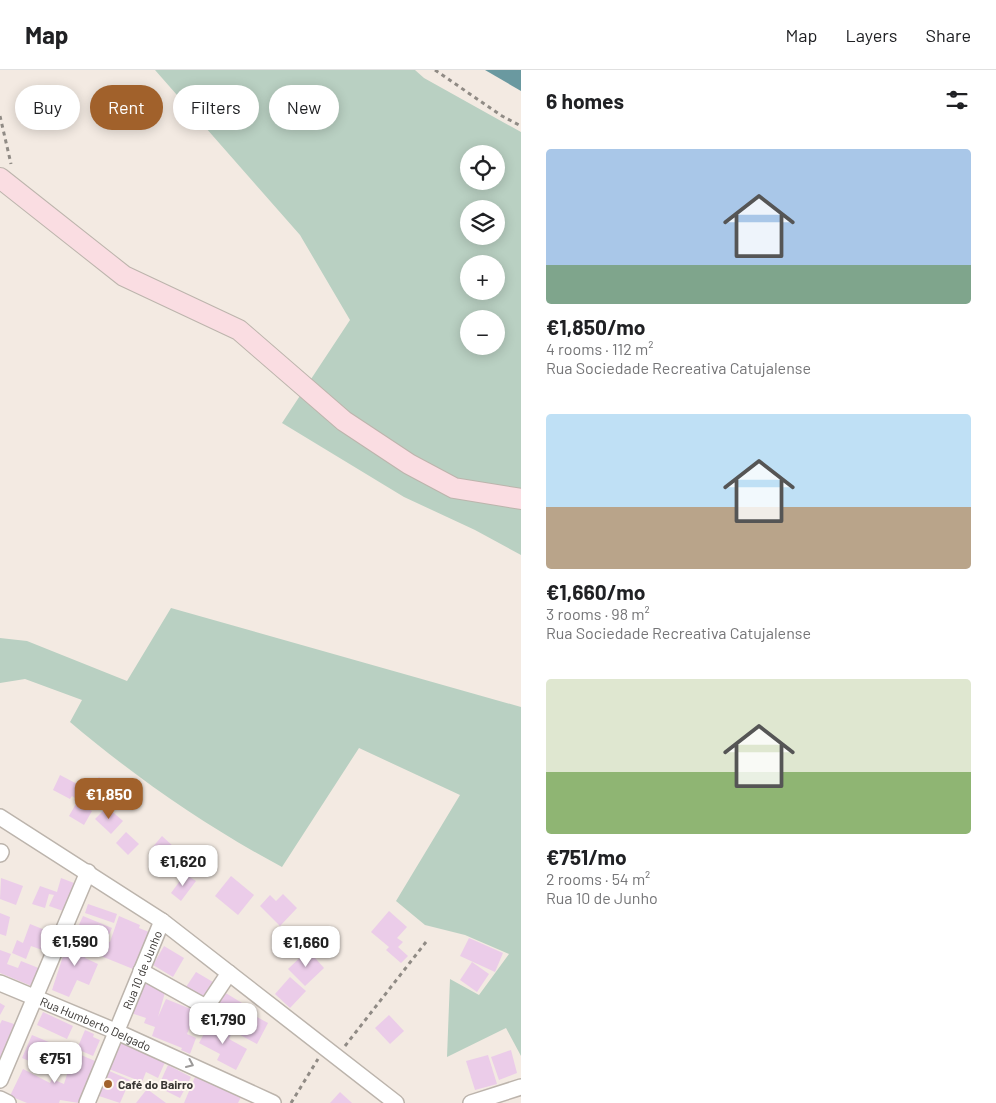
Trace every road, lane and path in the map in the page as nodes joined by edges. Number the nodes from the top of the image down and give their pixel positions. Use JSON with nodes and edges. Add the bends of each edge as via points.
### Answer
{"nodes":[{"id":1,"x":435,"y":70,"type":"edge"},
{"id":2,"x":0,"y":116,"type":"edge"},
{"id":3,"x":521,"y":126,"type":"edge"},
{"id":4,"x":0,"y":178,"type":"edge"},
{"id":5,"x":20,"y":195,"type":"junction"},
{"id":6,"x":521,"y":500,"type":"edge"},
{"id":7,"x":0,"y":817,"type":"edge"},
{"id":8,"x":88,"y":872,"type":"junction"},
{"id":9,"x":162,"y":921,"type":"junction"},
{"id":10,"x":426,"y":942,"type":"dead end"},
{"id":11,"x":141,"y":971,"type":"junction"},
{"id":12,"x":229,"y":973,"type":"junction"},
{"id":13,"x":0,"y":983,"type":"edge"},
{"id":14,"x":34,"y":998,"type":"junction"},
{"id":15,"x":115,"y":1031,"type":"junction"},
{"id":16,"x":331,"y":1052,"type":"junction"},
{"id":17,"x":0,"y":1080,"type":"edge"},
{"id":18,"x":521,"y":1087,"type":"edge"},
{"id":19,"x":0,"y":1099,"type":"edge"},
{"id":20,"x":88,"y":1102,"type":"edge"},
{"id":21,"x":8,"y":1103,"type":"edge"},
{"id":22,"x":272,"y":1103,"type":"edge"},
{"id":23,"x":291,"y":1103,"type":"edge"},
{"id":24,"x":396,"y":1103,"type":"edge"},
{"id":25,"x":471,"y":1103,"type":"edge"}],
"edges":[{"from":1,"to":3,"type":"path"},
{"from":2,"to":5,"type":"path"},
{"from":4,"to":5,"type":"street"},
{"from":5,"to":6,"type":"street","via":[[124,276],[239,330],[344,420],[409,464],[454,488]]},
{"from":7,"to":8,"type":"street"},
{"from":8,"to":9,"type":"street"},
{"from":8,"to":14,"type":"street"},
{"from":9,"to":11,"type":"street","name":"Rua 10 de Junho"},
{"from":9,"to":12,"type":"street"},
{"from":10,"to":16,"type":"path"},
{"from":11,"to":12,"type":"street","via":[[204,1006]]},
{"from":11,"to":15,"type":"street","name":"Rua 10 de Junho"},
{"from":12,"to":16,"type":"street"},
{"from":13,"to":14,"type":"street","name":"Rua Humberto Delgado"},
{"from":14,"to":15,"type":"street","name":"Rua Humberto Delgado"},
{"from":14,"to":17,"type":"street"},
{"from":15,"to":20,"type":"street","name":"Rua 10 de Junho"},
{"from":15,"to":22,"type":"street","name":"Rua Humberto Delgado","one_way":true},
{"from":16,"to":23,"type":"path"},
{"from":16,"to":24,"type":"street"},
{"from":18,"to":25,"type":"street"},
{"from":19,"to":21,"type":"street"}]}
